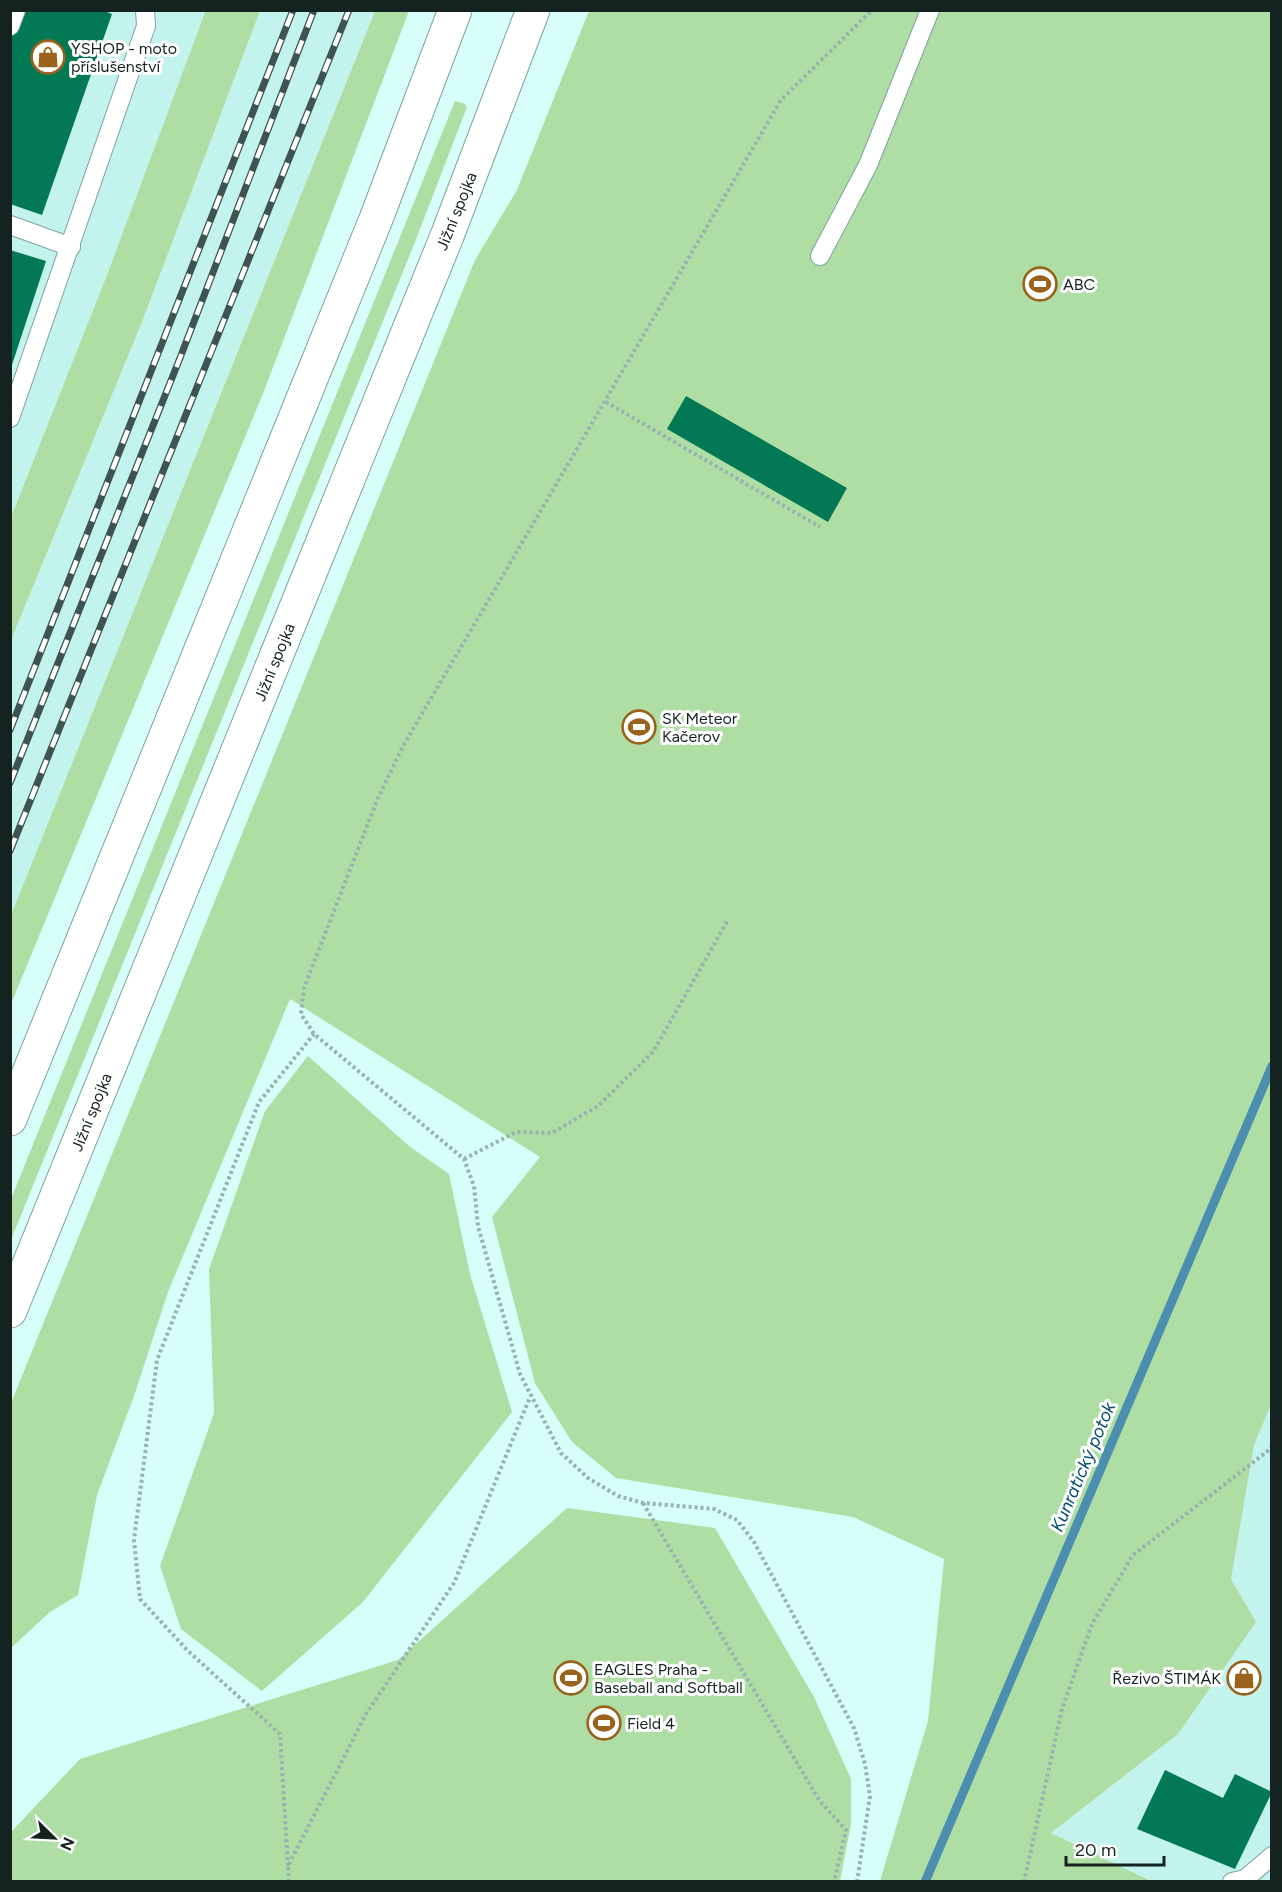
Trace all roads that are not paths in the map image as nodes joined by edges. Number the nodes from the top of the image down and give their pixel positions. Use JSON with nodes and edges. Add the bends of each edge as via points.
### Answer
{"nodes":[{"id":1,"x":16,"y":10,"type":"edge"},
{"id":2,"x":145,"y":10,"type":"edge"},
{"id":3,"x":455,"y":10,"type":"edge"},
{"id":4,"x":533,"y":10,"type":"edge"},
{"id":5,"x":930,"y":10,"type":"edge"},
{"id":6,"x":10,"y":26,"type":"edge"},
{"id":7,"x":10,"y":225,"type":"edge"},
{"id":8,"x":71,"y":247,"type":"junction"},
{"id":9,"x":820,"y":256,"type":"dead end"},
{"id":10,"x":10,"y":418,"type":"edge"},
{"id":11,"x":10,"y":1119,"type":"edge"},
{"id":12,"x":10,"y":1311,"type":"edge"},
{"id":13,"x":1272,"y":1856,"type":"edge"},
{"id":14,"x":1272,"y":1874,"type":"edge"},
{"id":15,"x":1238,"y":1880,"type":"edge"}],
"edges":[{"from":1,"to":6,"type":"lane"},
{"from":2,"to":8,"type":"lane","via":[[146,26]]},
{"from":3,"to":11,"type":"highway","via":[[376,219]]},
{"from":4,"to":12,"type":"highway","name":"Jižní spojka","via":[[442,247]]},
{"from":5,"to":9,"type":"lane","via":[[868,165]]},
{"from":7,"to":8,"type":"lane"},
{"from":8,"to":10,"type":"lane"},
{"from":13,"to":15,"type":"lane"},
{"from":14,"to":15,"type":"lane"}]}
